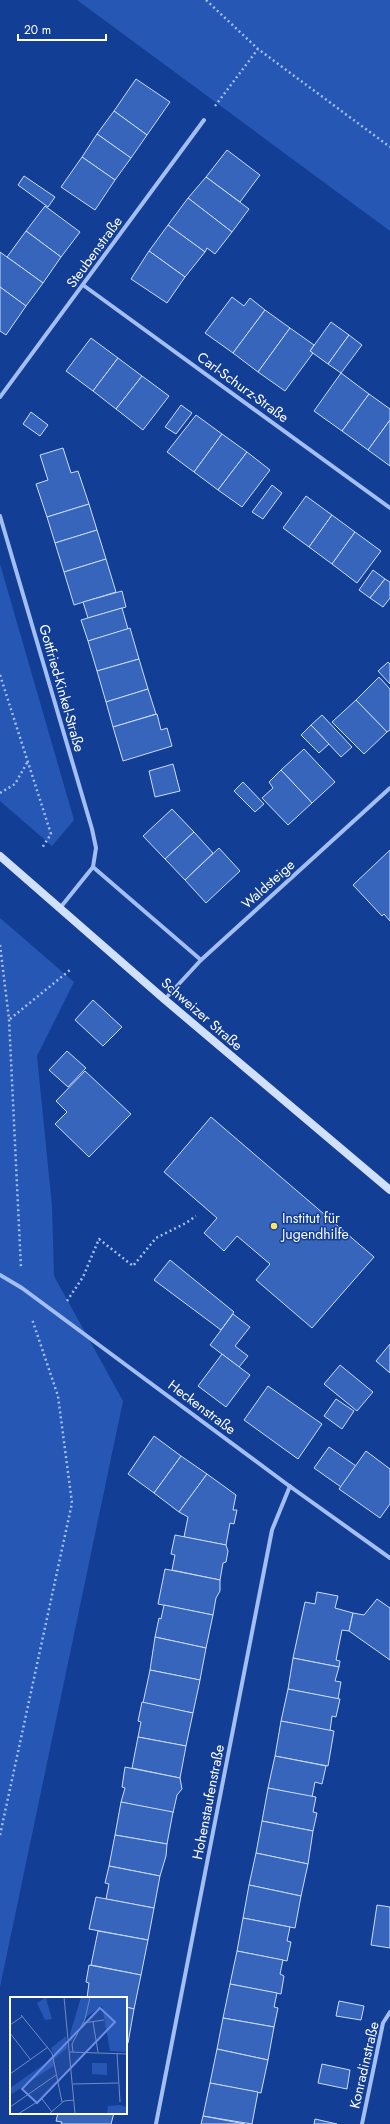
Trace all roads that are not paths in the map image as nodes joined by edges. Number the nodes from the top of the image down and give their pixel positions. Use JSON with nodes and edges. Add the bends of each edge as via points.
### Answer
{"nodes":[{"id":1,"x":204,"y":120,"type":"road end"},
{"id":2,"x":83,"y":285,"type":"junction"},
{"id":3,"x":0,"y":397,"type":"edge"},
{"id":4,"x":390,"y":508,"type":"edge"},
{"id":5,"x":0,"y":516,"type":"edge"},
{"id":6,"x":390,"y":788,"type":"edge"},
{"id":7,"x":0,"y":856,"type":"edge"},
{"id":8,"x":94,"y":867,"type":"junction"},
{"id":9,"x":60,"y":908,"type":"junction"},
{"id":10,"x":201,"y":960,"type":"junction"},
{"id":11,"x":164,"y":999,"type":"junction"},
{"id":12,"x":390,"y":1190,"type":"edge"},
{"id":13,"x":0,"y":1276,"type":"edge"},
{"id":14,"x":290,"y":1486,"type":"junction"},
{"id":15,"x":390,"y":1558,"type":"edge"},
{"id":16,"x":390,"y":2012,"type":"edge"},
{"id":17,"x":156,"y":2124,"type":"edge"},
{"id":18,"x":362,"y":2124,"type":"edge"}],
"edges":[{"from":1,"to":2,"type":"street","name":"Steubenstraße"},
{"from":2,"to":3,"type":"street","name":"Steubenstraße"},
{"from":2,"to":4,"type":"street","name":"Carl-Schurz-Straße"},
{"from":5,"to":8,"type":"street","name":"Gottfried-Kinkel-Straße","via":[[92,829],[96,848]]},
{"from":6,"to":10,"type":"street","name":"Waldsteige"},
{"from":7,"to":9,"type":"main road","name":"Schweizer Straße"},
{"from":8,"to":9,"type":"street"},
{"from":8,"to":10,"type":"street"},
{"from":9,"to":11,"type":"main road","name":"Schweizer Straße"},
{"from":10,"to":11,"type":"street","name":"Waldsteige"},
{"from":11,"to":12,"type":"main road","name":"Schweizer Straße"},
{"from":13,"to":14,"type":"street","name":"Heckenstraße","via":[[22,1288]]},
{"from":14,"to":15,"type":"street","name":"Heckenstraße"},
{"from":14,"to":17,"type":"street","name":"Hohenstaufenstraße","via":[[272,1530]]},
{"from":16,"to":18,"type":"street","name":"Konradinstraße","via":[[383,2023]]}]}
